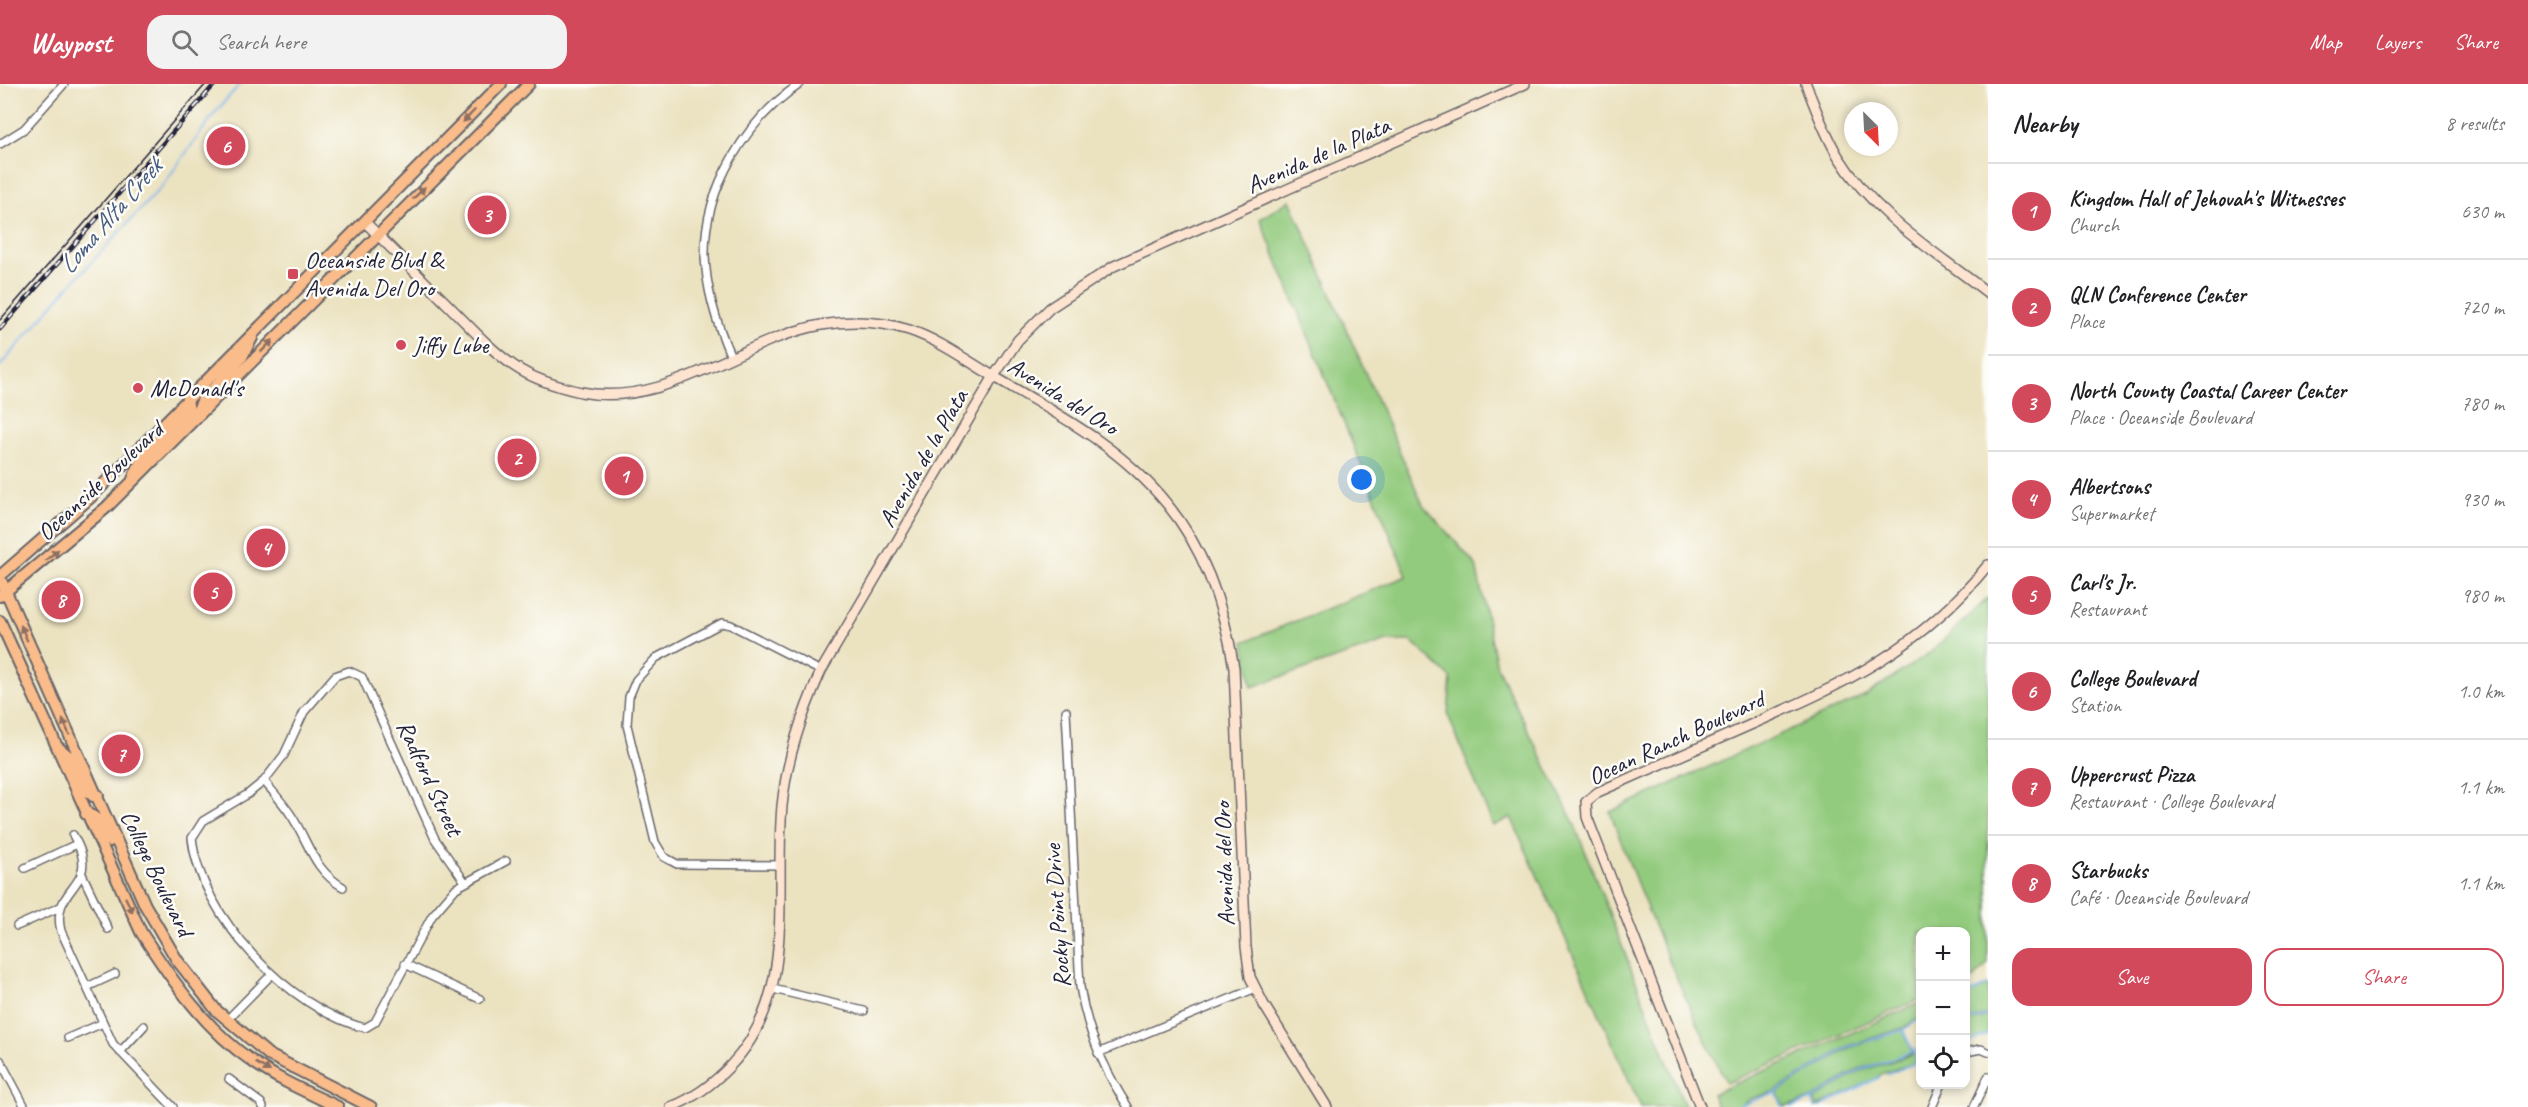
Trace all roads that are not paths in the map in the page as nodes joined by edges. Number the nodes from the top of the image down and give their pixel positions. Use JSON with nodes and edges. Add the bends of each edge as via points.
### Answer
{"nodes":[{"id":1,"x":64,"y":84,"type":"edge"},
{"id":2,"x":501,"y":84,"type":"edge"},
{"id":3,"x":528,"y":84,"type":"edge"},
{"id":4,"x":800,"y":84,"type":"edge"},
{"id":5,"x":1525,"y":84,"type":"edge"},
{"id":6,"x":1806,"y":84,"type":"edge"},
{"id":7,"x":0,"y":144,"type":"edge"},
{"id":8,"x":365,"y":222,"type":"junction"},
{"id":9,"x":378,"y":235,"type":"junction"},
{"id":10,"x":1988,"y":293,"type":"edge"},
{"id":11,"x":258,"y":327,"type":"junction"},
{"id":12,"x":731,"y":357,"type":"junction"},
{"id":13,"x":994,"y":376,"type":"junction"},
{"id":14,"x":187,"y":399,"type":"junction"},
{"id":15,"x":200,"y":414,"type":"junction"},
{"id":16,"x":132,"y":482,"type":"junction"},
{"id":17,"x":1988,"y":565,"type":"edge"},
{"id":18,"x":0,"y":577,"type":"edge"},
{"id":19,"x":3,"y":594,"type":"edge"},
{"id":20,"x":0,"y":621,"type":"edge"},
{"id":21,"x":821,"y":671,"type":"junction"},
{"id":22,"x":1066,"y":711,"type":"dead end"},
{"id":23,"x":56,"y":745,"type":"junction"},
{"id":24,"x":264,"y":781,"type":"junction"},
{"id":25,"x":98,"y":795,"type":"junction"},
{"id":26,"x":86,"y":814,"type":"junction"},
{"id":27,"x":73,"y":835,"type":"dead end"},
{"id":28,"x":77,"y":844,"type":"junction"},
{"id":29,"x":506,"y":861,"type":"dead end"},
{"id":30,"x":780,"y":864,"type":"junction"},
{"id":31,"x":25,"y":867,"type":"dead end"},
{"id":32,"x":81,"y":872,"type":"junction"},
{"id":33,"x":465,"y":882,"type":"junction"},
{"id":34,"x":343,"y":887,"type":"dead end"},
{"id":35,"x":142,"y":897,"type":"junction"},
{"id":36,"x":60,"y":907,"type":"junction"},
{"id":37,"x":17,"y":926,"type":"dead end"},
{"id":38,"x":108,"y":929,"type":"dead end"},
{"id":39,"x":405,"y":964,"type":"junction"},
{"id":40,"x":115,"y":974,"type":"dead end"},
{"id":41,"x":272,"y":974,"type":"junction"},
{"id":42,"x":87,"y":987,"type":"junction"},
{"id":43,"x":1256,"y":988,"type":"junction"},
{"id":44,"x":181,"y":989,"type":"junction"},
{"id":45,"x":773,"y":989,"type":"junction"},
{"id":46,"x":480,"y":999,"type":"dead end"},
{"id":47,"x":864,"y":1011,"type":"dead end"},
{"id":48,"x":227,"y":1020,"type":"junction"},
{"id":49,"x":103,"y":1023,"type":"junction"},
{"id":50,"x":144,"y":1026,"type":"dead end"},
{"id":51,"x":217,"y":1031,"type":"junction"},
{"id":52,"x":68,"y":1038,"type":"dead end"},
{"id":53,"x":1970,"y":1051,"type":"edge"},
{"id":54,"x":1988,"y":1052,"type":"edge"},
{"id":55,"x":120,"y":1053,"type":"junction"},
{"id":56,"x":1098,"y":1053,"type":"junction"},
{"id":57,"x":269,"y":1055,"type":"junction"},
{"id":58,"x":0,"y":1060,"type":"edge"},
{"id":59,"x":1988,"y":1077,"type":"edge"},
{"id":60,"x":229,"y":1079,"type":"dead end"},
{"id":61,"x":1940,"y":1089,"type":"edge"},
{"id":62,"x":260,"y":1106,"type":"edge"},
{"id":63,"x":25,"y":1107,"type":"edge"},
{"id":64,"x":173,"y":1107,"type":"edge"},
{"id":65,"x":338,"y":1107,"type":"edge"},
{"id":66,"x":370,"y":1107,"type":"edge"},
{"id":67,"x":671,"y":1107,"type":"edge"},
{"id":68,"x":1128,"y":1107,"type":"edge"},
{"id":69,"x":1327,"y":1107,"type":"edge"},
{"id":70,"x":1700,"y":1107,"type":"edge"},
{"id":71,"x":1932,"y":1107,"type":"edge"},
{"id":72,"x":1974,"y":1107,"type":"edge"}],
"edges":[{"from":1,"to":7,"type":"street","via":[[24,129]]},
{"from":2,"to":8,"type":"main road","name":"Oceanside Boulevard","one_way":true},
{"from":9,"to":3,"type":"main road","name":"Oceanside Boulevard","one_way":true},
{"from":4,"to":12,"type":"street","via":[[740,142],[723,175],[709,222],[705,254],[709,291]]},
{"from":5,"to":13,"type":"street","name":"Avenida de la Plata","via":[[1114,266],[1050,308],[1018,340]]},
{"from":6,"to":10,"type":"street","via":[[1838,155],[1859,185],[1894,221]]},
{"from":8,"to":9,"type":"street","name":"Avenida del Oro"},
{"from":8,"to":11,"type":"main road","name":"Oceanside Boulevard"},
{"from":9,"to":12,"type":"street","name":"Avenida del Oro","via":[[492,348],[516,367],[550,383],[583,392],[637,392],[665,386]]},
{"from":15,"to":9,"type":"main road","name":"Oceanside Boulevard","one_way":true},
{"from":11,"to":14,"type":"main road","name":"Oceanside Boulevard"},
{"from":11,"to":15,"type":"main road","via":[[242,357],[202,401]]},
{"from":12,"to":13,"type":"street","name":"Avenida del Oro","via":[[793,332],[856,322],[883,324],[930,339]]},
{"from":13,"to":21,"type":"street","name":"Avenida de la Plata"},
{"from":13,"to":43,"type":"street","name":"Avenida del Oro","via":[[1088,432],[1134,467],[1169,506],[1195,547],[1212,586],[1228,629],[1234,668],[1246,947],[1250,977]]},
{"from":14,"to":16,"type":"main road","via":[[189,411],[141,460]]},
{"from":14,"to":18,"type":"main road","name":"Oceanside Boulevard","via":[[91,497]]},
{"from":15,"to":16,"type":"main road","name":"Oceanside Boulevard"},
{"from":19,"to":16,"type":"main road","name":"Oceanside Boulevard","one_way":true,"via":[[59,550]]},
{"from":17,"to":70,"type":"street","name":"Ocean Ranch Boulevard","via":[[1926,629],[1876,665],[1836,687],[1598,792],[1586,802],[1592,828]]},
{"from":18,"to":19,"type":"main road","name":"College Boulevard"},
{"from":25,"to":19,"type":"main road","name":"College Boulevard","one_way":true},
{"from":20,"to":23,"type":"main road","name":"College Boulevard"},
{"from":21,"to":30,"type":"street","name":"Avenida de la Plata","via":[[801,715],[788,763]]},
{"from":21,"to":30,"type":"street","via":[[722,623],[656,658],[636,680],[629,697],[627,725],[655,842],[664,857],[677,864]]},
{"from":22,"to":56,"type":"street","name":"Rocky Point Drive","via":[[1078,971],[1087,1021]]},
{"from":23,"to":25,"type":"main road","via":[[71,758],[90,795]]},
{"from":23,"to":26,"type":"main road","name":"College Boulevard"},
{"from":24,"to":33,"type":"street","name":"Radford Street","via":[[284,755],[304,712],[335,676],[349,671],[357,673],[367,687],[435,839]]},
{"from":24,"to":34,"type":"street","via":[[292,816],[311,856],[328,879]]},
{"from":24,"to":41,"type":"street","via":[[203,821],[192,838],[193,854],[206,887],[225,921]]},
{"from":25,"to":35,"type":"main road","name":"College Boulevard"},
{"from":26,"to":35,"type":"main road","via":[[99,820],[126,876]]},
{"from":26,"to":44,"type":"main road","name":"College Boulevard","one_way":true,"via":[[141,932]]},
{"from":27,"to":28,"type":"street"},
{"from":28,"to":31,"type":"street"},
{"from":28,"to":32,"type":"street","via":[[82,856]]},
{"from":29,"to":33,"type":"street"},
{"from":30,"to":45,"type":"street","name":"Avenida de la Plata","via":[[780,921]]},
{"from":32,"to":36,"type":"street"},
{"from":32,"to":38,"type":"street"},
{"from":33,"to":39,"type":"street","via":[[432,916]]},
{"from":35,"to":48,"type":"main road","name":"College Boulevard","via":[[177,960]]},
{"from":36,"to":37,"type":"street"},
{"from":36,"to":42,"type":"street","via":[[61,931]]},
{"from":39,"to":41,"type":"street","via":[[375,1022],[364,1028],[299,996]]},
{"from":39,"to":46,"type":"street"},
{"from":40,"to":42,"type":"street"},
{"from":41,"to":48,"type":"street"},
{"from":42,"to":49,"type":"street"},
{"from":43,"to":56,"type":"street"},
{"from":43,"to":69,"type":"street","name":"Avenida del Oro"},
{"from":44,"to":48,"type":"main road","via":[[209,1015]]},
{"from":44,"to":51,"type":"main road","name":"College Boulevard"},
{"from":45,"to":47,"type":"street"},
{"from":45,"to":67,"type":"street","name":"Avenida de la Plata","via":[[761,1022],[743,1053],[717,1080],[689,1100]]},
{"from":48,"to":57,"type":"main road","name":"College Boulevard"},
{"from":49,"to":52,"type":"street"},
{"from":49,"to":55,"type":"street"},
{"from":50,"to":55,"type":"street"},
{"from":51,"to":57,"type":"main road","via":[[232,1033],[257,1052]]},
{"from":51,"to":65,"type":"main road","name":"College Boulevard","one_way":true,"via":[[252,1061]]},
{"from":53,"to":54,"type":"street"},
{"from":55,"to":64,"type":"street"},
{"from":56,"to":68,"type":"street","name":"Rocky Point Drive"},
{"from":57,"to":66,"type":"main road","name":"College Boulevard"},
{"from":58,"to":63,"type":"street"},
{"from":59,"to":72,"type":"street"},
{"from":60,"to":62,"type":"street"},
{"from":61,"to":71,"type":"street"}]}
